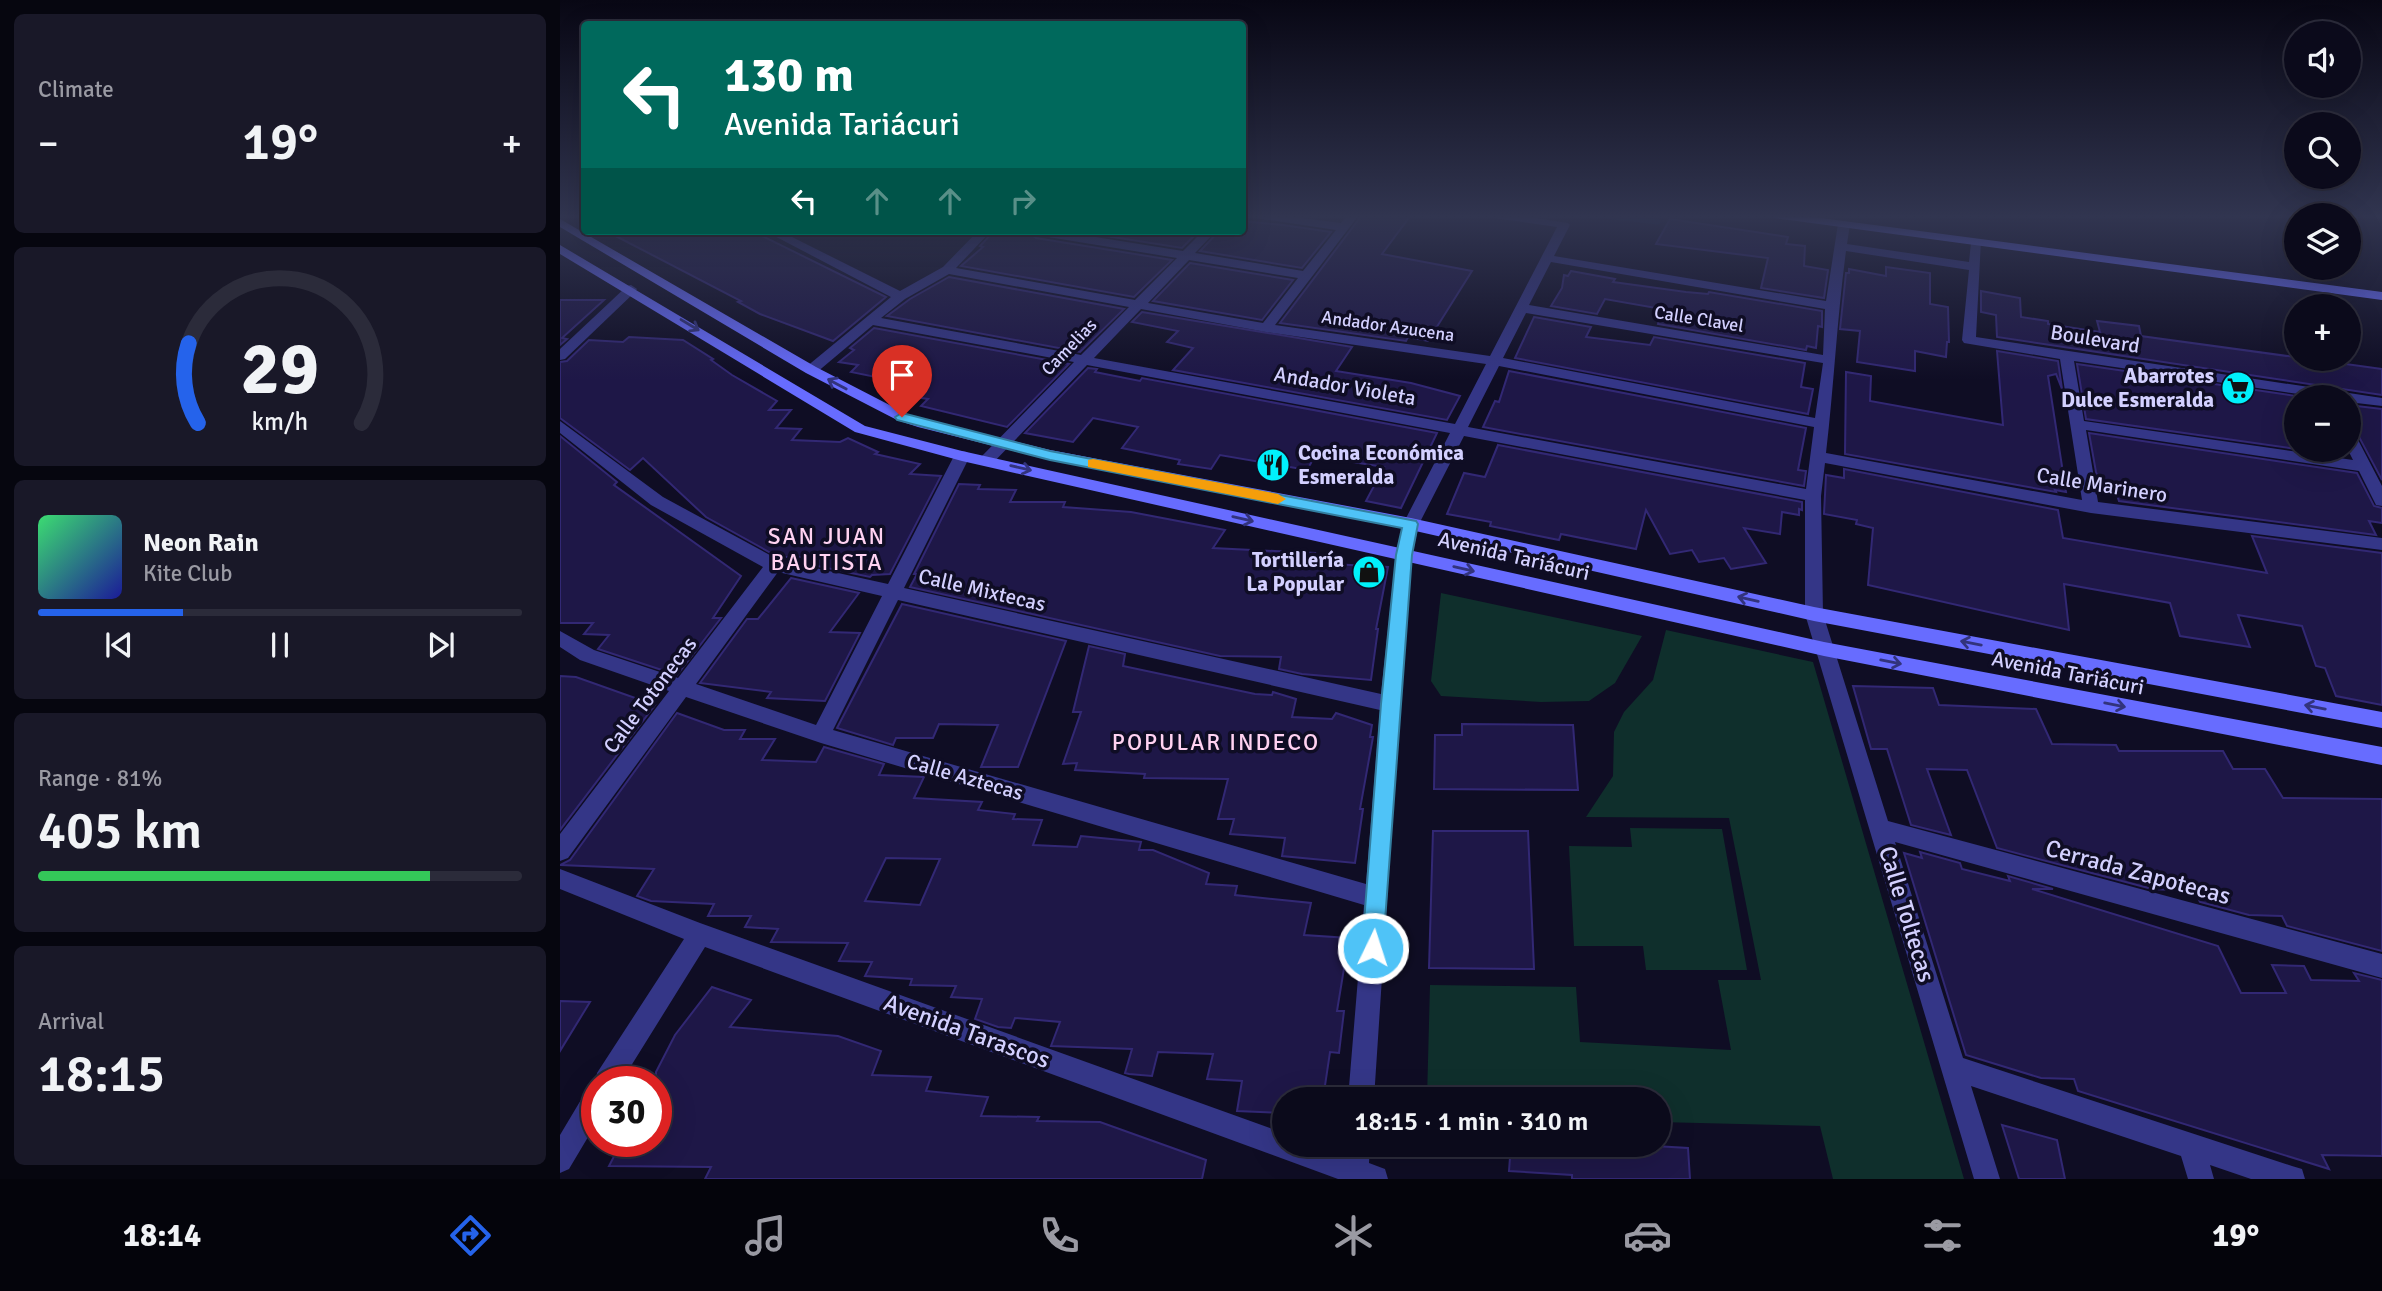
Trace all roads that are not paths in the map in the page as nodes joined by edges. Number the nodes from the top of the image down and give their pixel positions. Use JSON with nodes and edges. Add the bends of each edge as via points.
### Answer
{"nodes":[{"id":1,"x":597,"y":270,"type":"edge"},
{"id":2,"x":641,"y":270,"type":"edge"},
{"id":3,"x":848,"y":270,"type":"edge"},
{"id":4,"x":947,"y":270,"type":"joint"},
{"id":5,"x":1172,"y":270,"type":"edge"},
{"id":6,"x":1274,"y":270,"type":"edge"},
{"id":7,"x":1309,"y":270,"type":"edge"},
{"id":8,"x":1541,"y":270,"type":"edge"},
{"id":9,"x":1618,"y":270,"type":"edge"},
{"id":10,"x":1836,"y":270,"type":"edge"},
{"id":11,"x":1975,"y":270,"type":"edge"},
{"id":12,"x":2183,"y":270,"type":"edge"},
{"id":13,"x":1305,"y":275,"type":"junction"},
{"id":14,"x":631,"y":289,"type":"junction"},
{"id":15,"x":900,"y":296,"type":"junction"},
{"id":16,"x":2382,"y":296,"type":"edge"},
{"id":17,"x":1137,"y":304,"type":"junction"},
{"id":18,"x":1832,"y":306,"type":"junction"},
{"id":19,"x":1521,"y":309,"type":"junction"},
{"id":20,"x":869,"y":320,"type":"junction"},
{"id":21,"x":1265,"y":328,"type":"junction"},
{"id":22,"x":560,"y":356,"type":"edge"},
{"id":23,"x":2066,"y":356,"type":"junction"},
{"id":24,"x":1084,"y":360,"type":"junction"},
{"id":25,"x":1829,"y":360,"type":"junction"},
{"id":26,"x":1494,"y":361,"type":"junction"},
{"id":27,"x":811,"y":370,"type":"junction"},
{"id":28,"x":2284,"y":388,"type":"edge"},
{"id":29,"x":2361,"y":399,"type":"edge"},
{"id":30,"x":2382,"y":402,"type":"edge"},
{"id":31,"x":1822,"y":424,"type":"junction"},
{"id":32,"x":2076,"y":424,"type":"junction"},
{"id":33,"x":560,"y":426,"type":"edge"},
{"id":34,"x":1459,"y":429,"type":"junction"},
{"id":35,"x":1001,"y":445,"type":"junction"},
{"id":36,"x":962,"y":456,"type":"junction"},
{"id":37,"x":1817,"y":456,"type":"junction"},
{"id":38,"x":986,"y":460,"type":"junction"},
{"id":39,"x":2361,"y":461,"type":"edge"},
{"id":40,"x":2364,"y":467,"type":"junction"},
{"id":41,"x":1813,"y":496,"type":"junction"},
{"id":42,"x":2382,"y":501,"type":"edge"},
{"id":43,"x":2091,"y":507,"type":"junction"},
{"id":44,"x":1410,"y":524,"type":"junction"},
{"id":45,"x":2382,"y":544,"type":"edge"},
{"id":46,"x":1404,"y":555,"type":"junction"},
{"id":47,"x":774,"y":565,"type":"junction"},
{"id":48,"x":894,"y":594,"type":"junction"},
{"id":49,"x":1814,"y":614,"type":"junction"},
{"id":50,"x":560,"y":638,"type":"edge"},
{"id":51,"x":1824,"y":649,"type":"junction"},
{"id":52,"x":685,"y":687,"type":"junction"},
{"id":53,"x":1390,"y":704,"type":"junction"},
{"id":54,"x":2382,"y":720,"type":"edge"},
{"id":55,"x":821,"y":735,"type":"junction"},
{"id":56,"x":2382,"y":756,"type":"edge"},
{"id":57,"x":1881,"y":829,"type":"junction"},
{"id":58,"x":560,"y":851,"type":"edge"},
{"id":59,"x":560,"y":879,"type":"edge"},
{"id":60,"x":1377,"y":898,"type":"junction"},
{"id":61,"x":699,"y":934,"type":"junction"},
{"id":62,"x":2382,"y":966,"type":"edge"},
{"id":63,"x":616,"y":1066,"type":"edge"},
{"id":64,"x":1954,"y":1068,"type":"junction"},
{"id":65,"x":1362,"y":1087,"type":"edge"},
{"id":66,"x":581,"y":1121,"type":"edge"},
{"id":67,"x":2191,"y":1146,"type":"junction"},
{"id":68,"x":563,"y":1148,"type":"edge"},
{"id":69,"x":1360,"y":1157,"type":"edge"},
{"id":70,"x":1365,"y":1175,"type":"edge"},
{"id":71,"x":1987,"y":1179,"type":"edge"},
{"id":72,"x":2201,"y":1179,"type":"edge"},
{"id":73,"x":2292,"y":1179,"type":"edge"}],
"edges":[{"from":1,"to":14,"type":"street","name":"Avenida Tariácuri"},
{"from":2,"to":27,"type":"street","name":"Avenida Tariácuri"},
{"from":3,"to":15,"type":"street"},
{"from":4,"to":15,"type":"street"},
{"from":4,"to":17,"type":"street","name":"Andador Azucena"},
{"from":5,"to":17,"type":"street","name":"Camelias"},
{"from":6,"to":13,"type":"street"},
{"from":7,"to":13,"type":"street"},
{"from":8,"to":19,"type":"street"},
{"from":9,"to":18,"type":"street"},
{"from":10,"to":18,"type":"street","name":"Calle Toltecas"},
{"from":11,"to":23,"type":"street","name":"Boulevard","via":[[1969,340]]},
{"from":12,"to":16,"type":"street"},
{"from":13,"to":21,"type":"street"},
{"from":14,"to":22,"type":"street"},
{"from":14,"to":36,"type":"street","name":"Avenida Tariácuri","one_way":true,"via":[[860,429]]},
{"from":15,"to":20,"type":"street"},
{"from":17,"to":21,"type":"street","name":"Andador Azucena"},
{"from":17,"to":24,"type":"street","name":"Camelias"},
{"from":18,"to":25,"type":"street","name":"Calle Toltecas"},
{"from":19,"to":25,"type":"street","name":"Calle Clavel"},
{"from":19,"to":26,"type":"street"},
{"from":20,"to":24,"type":"street","name":"Andador Violeta"},
{"from":20,"to":27,"type":"street"},
{"from":21,"to":26,"type":"street","name":"Andador Azucena"},
{"from":23,"to":28,"type":"street","name":"Boulevard"},
{"from":23,"to":32,"type":"street"},
{"from":24,"to":34,"type":"street","name":"Andador Violeta"},
{"from":24,"to":35,"type":"street","name":"Camelias"},
{"from":25,"to":31,"type":"street","name":"Calle Toltecas"},
{"from":26,"to":31,"type":"street","name":"Andador Azucena"},
{"from":26,"to":34,"type":"street"},
{"from":35,"to":27,"type":"street","name":"Avenida Tariácuri","one_way":true,"via":[[902,417]]},
{"from":29,"to":30,"type":"street","name":"Boulevard"},
{"from":31,"to":37,"type":"street","name":"Calle Toltecas"},
{"from":32,"to":40,"type":"street"},
{"from":32,"to":43,"type":"street"},
{"from":33,"to":47,"type":"street","name":"Calle Mixtecas","via":[[657,501]]},
{"from":34,"to":41,"type":"street","name":"Andador Violeta"},
{"from":34,"to":44,"type":"street"},
{"from":35,"to":38,"type":"street","name":"Camelias"},
{"from":35,"to":44,"type":"street","name":"Avenida Tariácuri"},
{"from":36,"to":38,"type":"street","name":"Avenida Tariácuri"},
{"from":36,"to":48,"type":"street"},
{"from":37,"to":41,"type":"street","name":"Calle Toltecas"},
{"from":37,"to":43,"type":"street","name":"Calle Marinero"},
{"from":38,"to":46,"type":"street","name":"Avenida Tariácuri","one_way":true},
{"from":39,"to":40,"type":"street"},
{"from":40,"to":42,"type":"street"},
{"from":41,"to":49,"type":"street","name":"Calle Toltecas"},
{"from":43,"to":45,"type":"street","name":"Calle Marinero"},
{"from":44,"to":46,"type":"street"},
{"from":49,"to":44,"type":"street","name":"Avenida Tariácuri","one_way":true},
{"from":46,"to":51,"type":"street","name":"Avenida Tariácuri","one_way":true},
{"from":46,"to":53,"type":"street"},
{"from":47,"to":48,"type":"street","name":"Calle Mixtecas"},
{"from":47,"to":52,"type":"street","name":"Calle Totonecas"},
{"from":48,"to":53,"type":"street","name":"Calle Mixtecas"},
{"from":48,"to":55,"type":"street"},
{"from":49,"to":51,"type":"street","name":"Calle Toltecas"},
{"from":54,"to":49,"type":"street","name":"Avenida Tariácuri","one_way":true},
{"from":50,"to":52,"type":"street","name":"Calle Aztecas","via":[[587,654]]},
{"from":51,"to":56,"type":"street","name":"Avenida Tariácuri","one_way":true},
{"from":51,"to":57,"type":"street","name":"Calle Toltecas"},
{"from":52,"to":55,"type":"street","name":"Calle Aztecas"},
{"from":52,"to":58,"type":"street","name":"Calle Totonecas"},
{"from":53,"to":60,"type":"street"},
{"from":55,"to":60,"type":"street","name":"Calle Aztecas"},
{"from":57,"to":62,"type":"street","name":"Cerrada Zapotecas"},
{"from":57,"to":64,"type":"street","name":"Calle Toltecas"},
{"from":59,"to":61,"type":"street","name":"Avenida Tarascos"},
{"from":60,"to":65,"type":"street"},
{"from":61,"to":63,"type":"street"},
{"from":61,"to":70,"type":"street","name":"Avenida Tarascos"},
{"from":64,"to":67,"type":"street"},
{"from":64,"to":71,"type":"street","name":"Calle Toltecas"},
{"from":66,"to":68,"type":"street"},
{"from":67,"to":72,"type":"street"},
{"from":67,"to":73,"type":"street"},
{"from":69,"to":70,"type":"street"}]}
